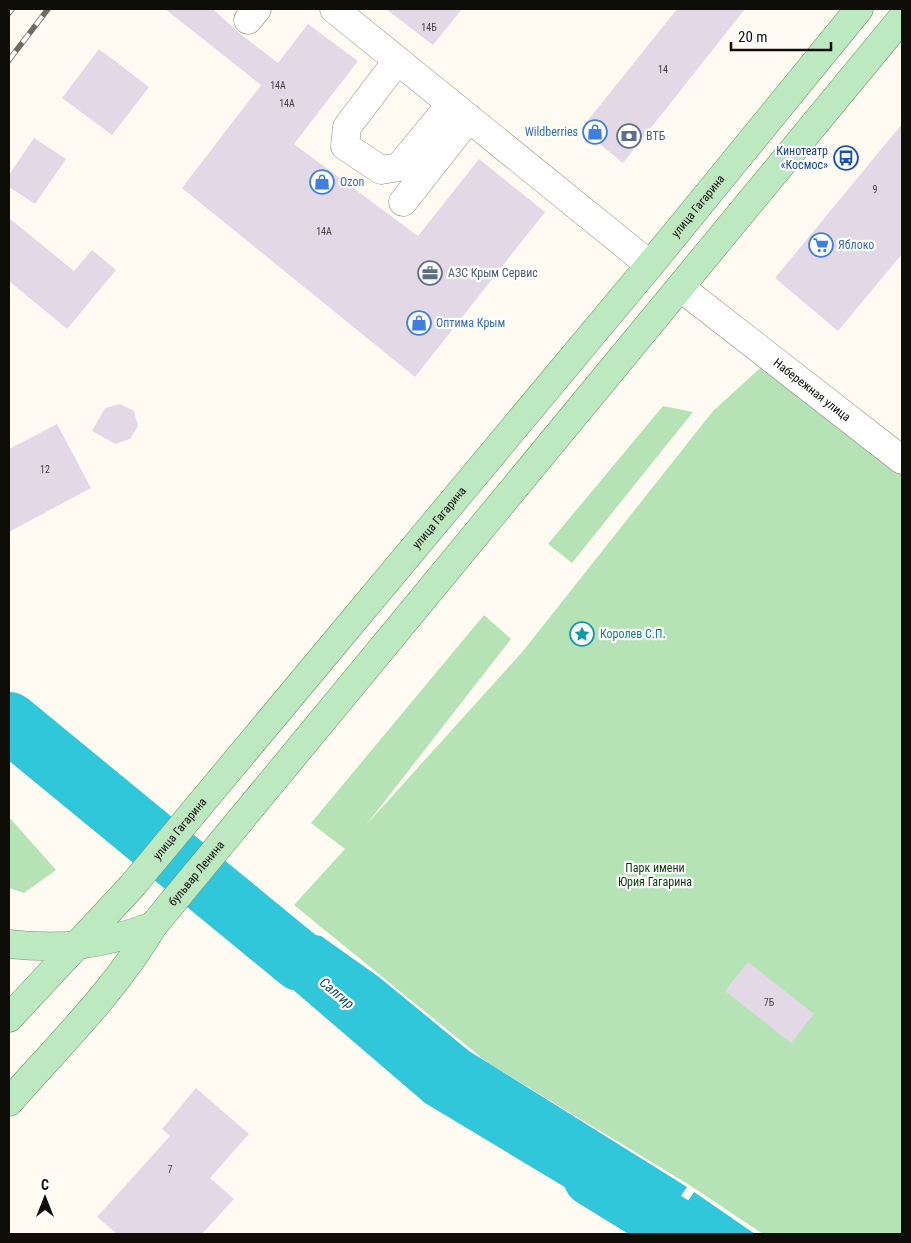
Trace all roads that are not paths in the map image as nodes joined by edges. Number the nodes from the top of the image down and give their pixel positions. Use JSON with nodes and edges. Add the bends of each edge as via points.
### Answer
{"nodes":[{"id":1,"x":334,"y":9,"type":"edge"},
{"id":2,"x":859,"y":9,"type":"edge"},
{"id":3,"x":902,"y":18,"type":"edge"},
{"id":4,"x":397,"y":61,"type":"junction"},
{"id":5,"x":460,"y":111,"type":"junction"},
{"id":6,"x":403,"y":202,"type":"dead end"},
{"id":7,"x":650,"y":265,"type":"junction"},
{"id":8,"x":680,"y":288,"type":"junction"},
{"id":9,"x":902,"y":460,"type":"edge"},
{"id":10,"x":153,"y":926,"type":"junction"},
{"id":11,"x":9,"y":944,"type":"edge"},
{"id":12,"x":75,"y":946,"type":"junction"},
{"id":13,"x":9,"y":1018,"type":"edge"},
{"id":14,"x":9,"y":1102,"type":"edge"}],
"edges":[{"from":1,"to":4,"type":"street"},
{"from":2,"to":7,"type":"main road","name":"улица Гагарина"},
{"from":3,"to":8,"type":"main road"},
{"from":4,"to":5,"type":"street"},
{"from":4,"to":5,"type":"street","via":[[347,127],[345,146],[381,170],[399,167]]},
{"from":5,"to":6,"type":"street"},
{"from":5,"to":7,"type":"street"},
{"from":7,"to":12,"type":"main road","name":"улица Гагарина","via":[[120,898]]},
{"from":8,"to":9,"type":"street","name":"Набережная улица"},
{"from":8,"to":10,"type":"main road","name":"бульвар Ленина"},
{"from":10,"to":12,"type":"main road","via":[[115,939]]},
{"from":10,"to":14,"type":"main road","via":[[94,1004]]},
{"from":11,"to":12,"type":"main road"},
{"from":12,"to":13,"type":"main road","name":"улица Гагарина"}]}
